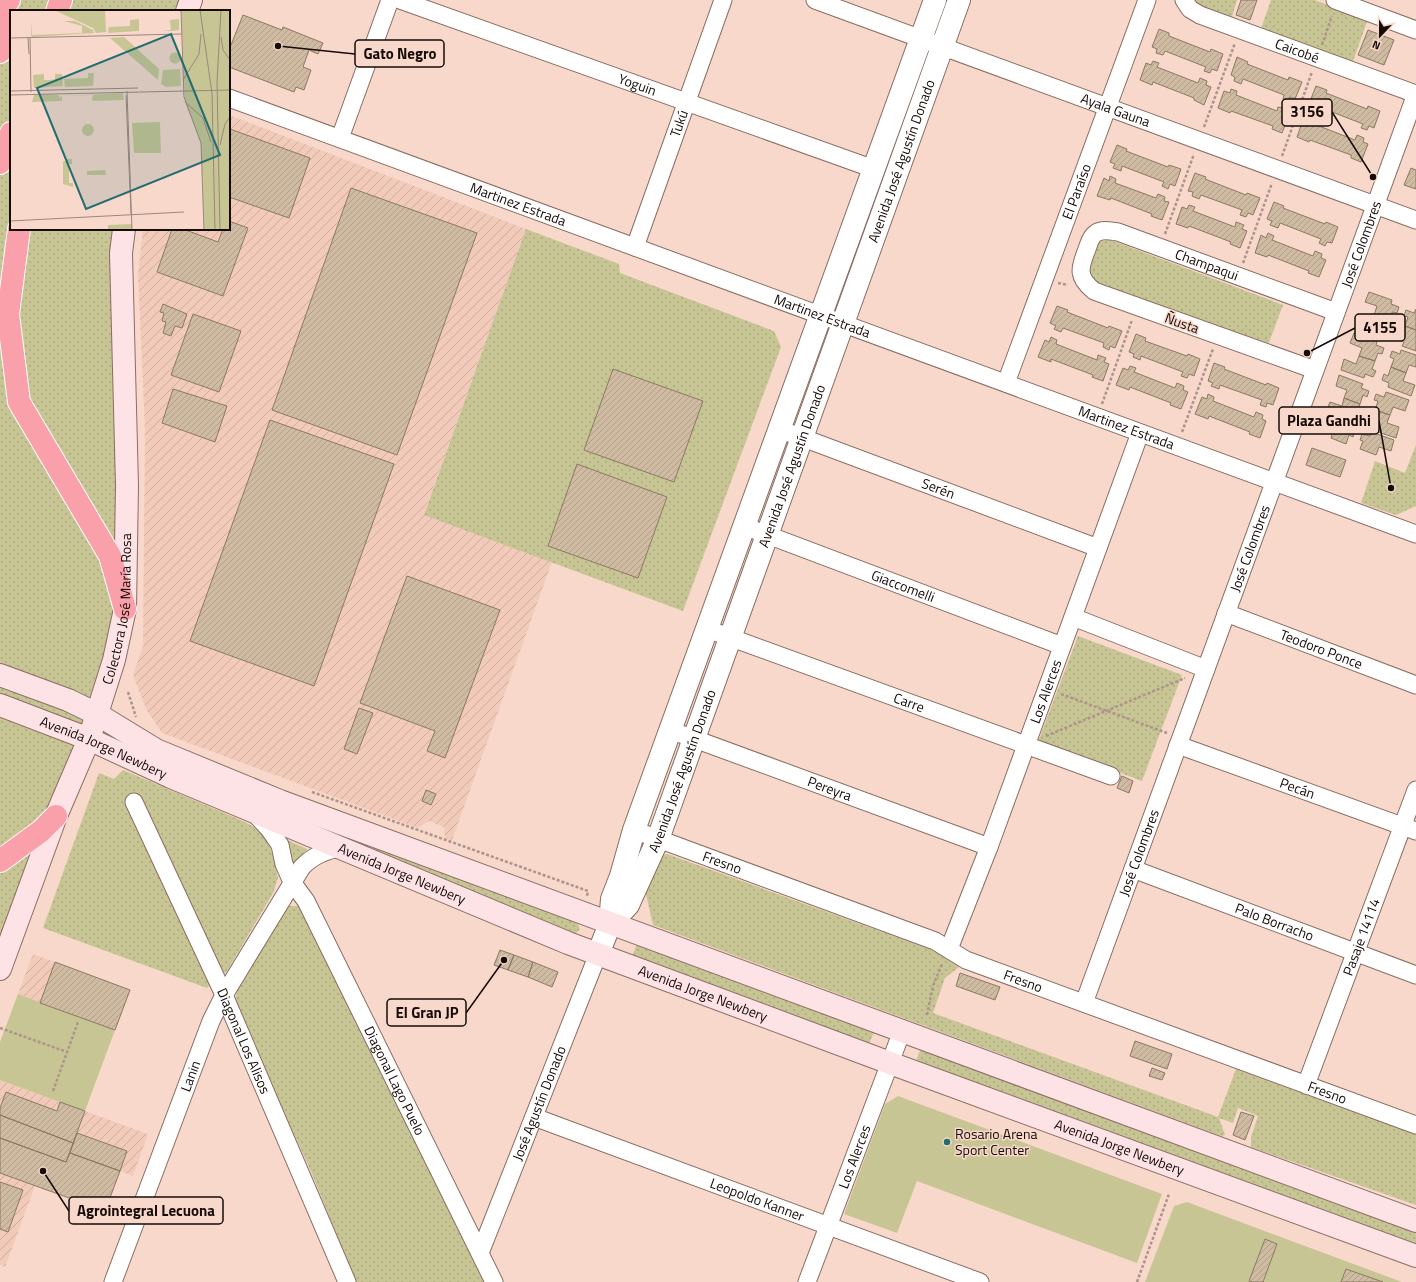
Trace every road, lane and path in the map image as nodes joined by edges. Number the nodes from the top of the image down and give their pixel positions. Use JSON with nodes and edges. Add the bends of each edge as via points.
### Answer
{"nodes":[{"id":1,"x":9,"y":0,"type":"edge"},
{"id":2,"x":19,"y":0,"type":"edge"},
{"id":3,"x":62,"y":0,"type":"edge"},
{"id":4,"x":191,"y":0,"type":"edge"},
{"id":5,"x":390,"y":0,"type":"edge"},
{"id":6,"x":400,"y":0,"type":"edge"},
{"id":7,"x":723,"y":0,"type":"edge"},
{"id":8,"x":815,"y":0,"type":"edge"},
{"id":9,"x":935,"y":0,"type":"edge"},
{"id":10,"x":959,"y":0,"type":"edge"},
{"id":11,"x":1147,"y":0,"type":"edge"},
{"id":12,"x":1184,"y":0,"type":"edge"},
{"id":13,"x":1336,"y":1,"type":"edge"},
{"id":14,"x":15,"y":10,"type":"edge"},
{"id":15,"x":57,"y":10,"type":"edge"},
{"id":16,"x":188,"y":10,"type":"edge"},
{"id":17,"x":0,"y":13,"type":"edge"},
{"id":18,"x":10,"y":25,"type":"edge"},
{"id":19,"x":1416,"y":30,"type":"edge"},
{"id":20,"x":921,"y":39,"type":"junction"},
{"id":21,"x":943,"y":47,"type":"junction"},
{"id":22,"x":0,"y":52,"type":"edge"},
{"id":23,"x":1317,"y":58,"type":"junction"},
{"id":24,"x":1416,"y":94,"type":"edge"},
{"id":25,"x":230,"y":98,"type":"edge"},
{"id":26,"x":686,"y":102,"type":"junction"},
{"id":27,"x":1108,"y":107,"type":"junction"},
{"id":28,"x":10,"y":137,"type":"edge"},
{"id":29,"x":340,"y":138,"type":"junction"},
{"id":30,"x":0,"y":163,"type":"edge"},
{"id":31,"x":874,"y":170,"type":"junction"},
{"id":32,"x":1376,"y":205,"type":"junction"},
{"id":33,"x":1416,"y":220,"type":"edge"},
{"id":34,"x":19,"y":230,"type":"edge"},
{"id":35,"x":124,"y":230,"type":"edge"},
{"id":36,"x":635,"y":247,"type":"junction"},
{"id":37,"x":1086,"y":250,"type":"joint"},
{"id":38,"x":1137,"y":306,"type":"junction"},
{"id":39,"x":1336,"y":312,"type":"junction"},
{"id":40,"x":821,"y":315,"type":"junction"},
{"id":41,"x":843,"y":324,"type":"junction"},
{"id":42,"x":1218,"y":335,"type":"junction"},
{"id":43,"x":1315,"y":370,"type":"junction"},
{"id":44,"x":1006,"y":383,"type":"junction"},
{"id":45,"x":1097,"y":417,"type":"junction"},
{"id":46,"x":780,"y":429,"type":"junction"},
{"id":47,"x":1140,"y":433,"type":"junction"},
{"id":48,"x":802,"y":437,"type":"junction"},
{"id":49,"x":1177,"y":446,"type":"junction"},
{"id":50,"x":1274,"y":482,"type":"junction"},
{"id":51,"x":744,"y":526,"type":"junction"},
{"id":52,"x":1416,"y":534,"type":"edge"},
{"id":53,"x":767,"y":535,"type":"junction"},
{"id":54,"x":1098,"y":548,"type":"junction"},
{"id":55,"x":125,"y":609,"type":"junction"},
{"id":56,"x":1226,"y":613,"type":"junction"},
{"id":57,"x":1073,"y":617,"type":"junction"},
{"id":58,"x":707,"y":629,"type":"junction"},
{"id":59,"x":730,"y":638,"type":"junction"},
{"id":60,"x":1062,"y":646,"type":"junction"},
{"id":61,"x":1206,"y":669,"type":"junction"},
{"id":62,"x":0,"y":675,"type":"edge"},
{"id":63,"x":1416,"y":685,"type":"edge"},
{"id":64,"x":1046,"y":689,"type":"junction"},
{"id":65,"x":128,"y":692,"type":"dead end"},
{"id":66,"x":0,"y":705,"type":"edge"},
{"id":67,"x":1106,"y":711,"type":"junction"},
{"id":68,"x":97,"y":714,"type":"junction"},
{"id":69,"x":139,"y":720,"type":"dead end"},
{"id":70,"x":670,"y":730,"type":"junction"},
{"id":71,"x":89,"y":739,"type":"junction"},
{"id":72,"x":694,"y":739,"type":"junction"},
{"id":73,"x":1179,"y":742,"type":"junction"},
{"id":74,"x":1026,"y":745,"type":"junction"},
{"id":75,"x":1111,"y":776,"type":"dead end"},
{"id":76,"x":308,"y":790,"type":"dead end"},
{"id":77,"x":1416,"y":790,"type":"edge"},
{"id":78,"x":134,"y":802,"type":"dead end"},
{"id":79,"x":252,"y":810,"type":"junction"},
{"id":80,"x":56,"y":816,"type":"junction"},
{"id":81,"x":1409,"y":829,"type":"edge"},
{"id":82,"x":634,"y":830,"type":"junction"},
{"id":83,"x":658,"y":839,"type":"junction"},
{"id":84,"x":342,"y":847,"type":"junction"},
{"id":85,"x":989,"y":847,"type":"junction"},
{"id":86,"x":0,"y":861,"type":"edge"},
{"id":87,"x":1133,"y":869,"type":"junction"},
{"id":88,"x":292,"y":882,"type":"junction"},
{"id":89,"x":588,"y":891,"type":"dead end"},
{"id":90,"x":610,"y":924,"type":"junction"},
{"id":91,"x":949,"y":949,"type":"junction"},
{"id":92,"x":1356,"y":952,"type":"junction"},
{"id":93,"x":598,"y":954,"type":"junction"},
{"id":94,"x":0,"y":969,"type":"edge"},
{"id":95,"x":1416,"y":975,"type":"edge"},
{"id":96,"x":224,"y":995,"type":"junction"},
{"id":97,"x":1084,"y":1003,"type":"junction"},
{"id":98,"x":927,"y":1015,"type":"dead end"},
{"id":99,"x":78,"y":1022,"type":"dead end"},
{"id":100,"x":0,"y":1028,"type":"edge"},
{"id":101,"x":902,"y":1031,"type":"junction"},
{"id":102,"x":67,"y":1052,"type":"junction"},
{"id":103,"x":890,"y":1063,"type":"junction"},
{"id":104,"x":1306,"y":1085,"type":"junction"},
{"id":105,"x":53,"y":1091,"type":"dead end"},
{"id":106,"x":534,"y":1117,"type":"junction"},
{"id":107,"x":1416,"y":1125,"type":"edge"},
{"id":108,"x":1169,"y":1194,"type":"dead end"},
{"id":109,"x":1416,"y":1221,"type":"edge"},
{"id":110,"x":828,"y":1226,"type":"junction"},
{"id":111,"x":480,"y":1253,"type":"junction"},
{"id":112,"x":1416,"y":1256,"type":"edge"},
{"id":113,"x":113,"y":1282,"type":"edge"},
{"id":114,"x":347,"y":1282,"type":"edge"},
{"id":115,"x":494,"y":1282,"type":"edge"},
{"id":116,"x":807,"y":1282,"type":"edge"},
{"id":117,"x":980,"y":1282,"type":"edge"},
{"id":118,"x":1137,"y":1282,"type":"edge"}],
"edges":[{"from":1,"to":17,"type":"highway"},
{"from":2,"to":14,"type":"highway"},
{"from":3,"to":15,"type":"highway"},
{"from":4,"to":16,"type":"main road"},
{"from":5,"to":29,"type":"street"},
{"from":6,"to":26,"type":"street","name":"Yoguin"},
{"from":7,"to":26,"type":"street","name":"Tukú"},
{"from":8,"to":20,"type":"street","name":"Ayala Gauna"},
{"from":9,"to":20,"type":"street","name":"Avenida José Agustín Donado"},
{"from":10,"to":21,"type":"street","name":"Avenida José Agustín Donado"},
{"from":11,"to":27,"type":"street","name":"El Paraíso"},
{"from":12,"to":23,"type":"street","name":"Caicobé","via":[[1190,9],[1200,15]]},
{"from":13,"to":19,"type":"street"},
{"from":13,"to":23,"type":"path"},
{"from":18,"to":22,"type":"highway"},
{"from":20,"to":21,"type":"street","name":"Ayala Gauna"},
{"from":20,"to":31,"type":"street","name":"Avenida José Agustín Donado"},
{"from":21,"to":27,"type":"street","name":"Ayala Gauna"},
{"from":21,"to":41,"type":"street","name":"Avenida José Agustín Donado"},
{"from":23,"to":24,"type":"street","name":"Caicobé"},
{"from":24,"to":32,"type":"street","name":"José Colombres"},
{"from":25,"to":29,"type":"street","name":"Martinez Estrada"},
{"from":26,"to":31,"type":"street","name":"Yoguin"},
{"from":26,"to":36,"type":"street","name":"Tukú"},
{"from":27,"to":32,"type":"street","name":"Ayala Gauna"},
{"from":27,"to":44,"type":"street","name":"El Paraíso"},
{"from":28,"to":30,"type":"highway"},
{"from":29,"to":36,"type":"street","name":"Martinez Estrada"},
{"from":31,"to":40,"type":"street","name":"Avenida José Agustín Donado"},
{"from":32,"to":33,"type":"street","name":"Ayala Gauna"},
{"from":32,"to":39,"type":"street","name":"José Colombres"},
{"from":34,"to":55,"type":"highway","via":[[8,314],[19,402],[110,556]]},
{"from":35,"to":55,"type":"main road","name":"Colectora José María Rosa","via":[[121,253],[127,485]]},
{"from":36,"to":40,"type":"street","name":"Martinez Estrada"},
{"from":37,"to":38,"type":"street","name":"Ñusta","via":[[1080,267],[1087,285],[1094,291]]},
{"from":37,"to":39,"type":"street","name":"Champaqui","via":[[1096,233],[1105,230],[1118,232]]},
{"from":38,"to":42,"type":"street","name":"Ñusta"},
{"from":38,"to":45,"type":"path"},
{"from":39,"to":43,"type":"street","name":"José Colombres"},
{"from":40,"to":41,"type":"street","name":"Martinez Estrada"},
{"from":40,"to":46,"type":"street","name":"Avenida José Agustín Donado"},
{"from":41,"to":44,"type":"street","name":"Martinez Estrada"},
{"from":41,"to":48,"type":"street","name":"Avenida José Agustín Donado"},
{"from":42,"to":43,"type":"street","name":"Ñusta"},
{"from":42,"to":49,"type":"path"},
{"from":43,"to":50,"type":"street","name":"José Colombres"},
{"from":44,"to":45,"type":"street","name":"Martinez Estrada"},
{"from":45,"to":47,"type":"street","name":"Martinez Estrada"},
{"from":46,"to":48,"type":"street","name":"Serén"},
{"from":46,"to":51,"type":"street","name":"Avenida José Agustín Donado"},
{"from":47,"to":49,"type":"street","name":"Martinez Estrada"},
{"from":47,"to":54,"type":"street","name":"Los Alerces"},
{"from":48,"to":53,"type":"street","name":"Avenida José Agustín Donado"},
{"from":48,"to":54,"type":"street","name":"Serén"},
{"from":49,"to":50,"type":"street","name":"Martinez Estrada"},
{"from":50,"to":52,"type":"street","name":"Martinez Estrada"},
{"from":50,"to":56,"type":"street","name":"José Colombres"},
{"from":51,"to":53,"type":"street","name":"Giaccomelli"},
{"from":51,"to":58,"type":"street","name":"Avenida José Agustín Donado"},
{"from":53,"to":59,"type":"street","name":"Avenida José Agustín Donado"},
{"from":53,"to":60,"type":"street","name":"Giaccomelli"},
{"from":54,"to":57,"type":"street","name":"Los Alerces"},
{"from":55,"to":68,"type":"main road","name":"Colectora José María Rosa","via":[[114,660]]},
{"from":56,"to":61,"type":"street","name":"José Colombres"},
{"from":56,"to":63,"type":"street","name":"Teodoro Ponce"},
{"from":57,"to":60,"type":"street","name":"Los Alerces"},
{"from":57,"to":61,"type":"street"},
{"from":58,"to":59,"type":"street","name":"Carre"},
{"from":58,"to":70,"type":"street","name":"Avenida José Agustín Donado"},
{"from":59,"to":72,"type":"street","name":"Avenida José Agustín Donado"},
{"from":59,"to":74,"type":"street","name":"Carre"},
{"from":60,"to":64,"type":"street","name":"Los Alerces"},
{"from":61,"to":67,"type":"path"},
{"from":61,"to":73,"type":"street","name":"José Colombres"},
{"from":62,"to":68,"type":"main road","name":"Avenida Jorge Newbery","via":[[68,700]]},
{"from":64,"to":67,"type":"path"},
{"from":64,"to":74,"type":"street","name":"Los Alerces"},
{"from":65,"to":69,"type":"path"},
{"from":66,"to":71,"type":"main road","name":"Avenida Jorge Newbery"},
{"from":67,"to":73,"type":"path"},
{"from":67,"to":74,"type":"path"},
{"from":68,"to":71,"type":"main road","name":"Colectora José María Rosa"},
{"from":68,"to":90,"type":"main road","name":"Avenida Jorge Newbery","via":[[156,750],[234,783]]},
{"from":70,"to":72,"type":"street","name":"Pereyra"},
{"from":70,"to":82,"type":"street","name":"Avenida José Agustín Donado"},
{"from":71,"to":79,"type":"main road","name":"Avenida Jorge Newbery","via":[[171,777]]},
{"from":71,"to":80,"type":"main road","name":"Colectora José María Rosa"},
{"from":72,"to":83,"type":"street","name":"Avenida José Agustín Donado"},
{"from":72,"to":85,"type":"street","name":"Pereyra"},
{"from":73,"to":81,"type":"street","name":"Pecán"},
{"from":73,"to":87,"type":"street","name":"José Colombres"},
{"from":74,"to":75,"type":"street","name":"Carre"},
{"from":74,"to":85,"type":"street","name":"Los Alerces"},
{"from":76,"to":89,"type":"path"},
{"from":77,"to":81,"type":"street","name":"Pasaje 14114"},
{"from":78,"to":96,"type":"street","name":"Diagonal Los Alisos"},
{"from":79,"to":84,"type":"main road","name":"Avenida Jorge Newbery"},
{"from":79,"to":88,"type":"street","name":"Diagonal Lago Puelo","via":[[269,828],[280,845],[284,864]]},
{"from":80,"to":86,"type":"highway","via":[[41,831]]},
{"from":80,"to":94,"type":"main road","name":"Colectora José María Rosa"},
{"from":81,"to":92,"type":"street","name":"Pasaje 14114"},
{"from":82,"to":83,"type":"street","name":"Fresno"},
{"from":82,"to":90,"type":"street","name":"Avenida José Agustín Donado","via":[[612,900]]},
{"from":83,"to":90,"type":"street","name":"Avenida José Agustín Donado","via":[[628,905]]},
{"from":83,"to":91,"type":"street","name":"Fresno","via":[[935,941]]},
{"from":84,"to":88,"type":"street","via":[[311,858]]},
{"from":84,"to":93,"type":"main road","name":"Avenida Jorge Newbery"},
{"from":85,"to":91,"type":"street","name":"Los Alerces"},
{"from":87,"to":92,"type":"street","name":"Palo Borracho"},
{"from":87,"to":97,"type":"street","name":"José Colombres"},
{"from":88,"to":96,"type":"street","name":"Lanin"},
{"from":88,"to":111,"type":"street","name":"Diagonal Lago Puelo","via":[[306,901]]},
{"from":90,"to":93,"type":"street","name":"Avenida José Agustín Donado"},
{"from":90,"to":101,"type":"main road","name":"Avenida Jorge Newbery"},
{"from":91,"to":97,"type":"street","name":"Fresno","via":[[966,960]]},
{"from":91,"to":98,"type":"path","via":[[933,986]]},
{"from":92,"to":95,"type":"street","name":"Palo Borracho"},
{"from":92,"to":104,"type":"street","name":"Pasaje 14114"},
{"from":93,"to":103,"type":"main road","name":"Avenida Jorge Newbery"},
{"from":93,"to":106,"type":"street","name":"José Agustín Donado"},
{"from":96,"to":113,"type":"street","name":"Lanin","via":[[211,1021]]},
{"from":96,"to":114,"type":"street","name":"Diagonal Los Alisos"},
{"from":97,"to":104,"type":"street","name":"Fresno"},
{"from":99,"to":102,"type":"path"},
{"from":100,"to":102,"type":"path"},
{"from":101,"to":103,"type":"street","name":"Los Alerces"},
{"from":101,"to":109,"type":"main road","name":"Avenida Jorge Newbery"},
{"from":102,"to":105,"type":"path"},
{"from":103,"to":110,"type":"street","name":"Los Alerces"},
{"from":103,"to":112,"type":"main road","name":"Avenida Jorge Newbery"},
{"from":104,"to":107,"type":"street","name":"Fresno"},
{"from":106,"to":110,"type":"street","name":"Leopoldo Kanner"},
{"from":106,"to":111,"type":"street","name":"José Agustín Donado"},
{"from":108,"to":118,"type":"path"},
{"from":110,"to":116,"type":"street","name":"Los Alerces"},
{"from":110,"to":117,"type":"street","name":"Leopoldo Kanner"},
{"from":111,"to":115,"type":"street","name":"Diagonal Lago Puelo"}]}
